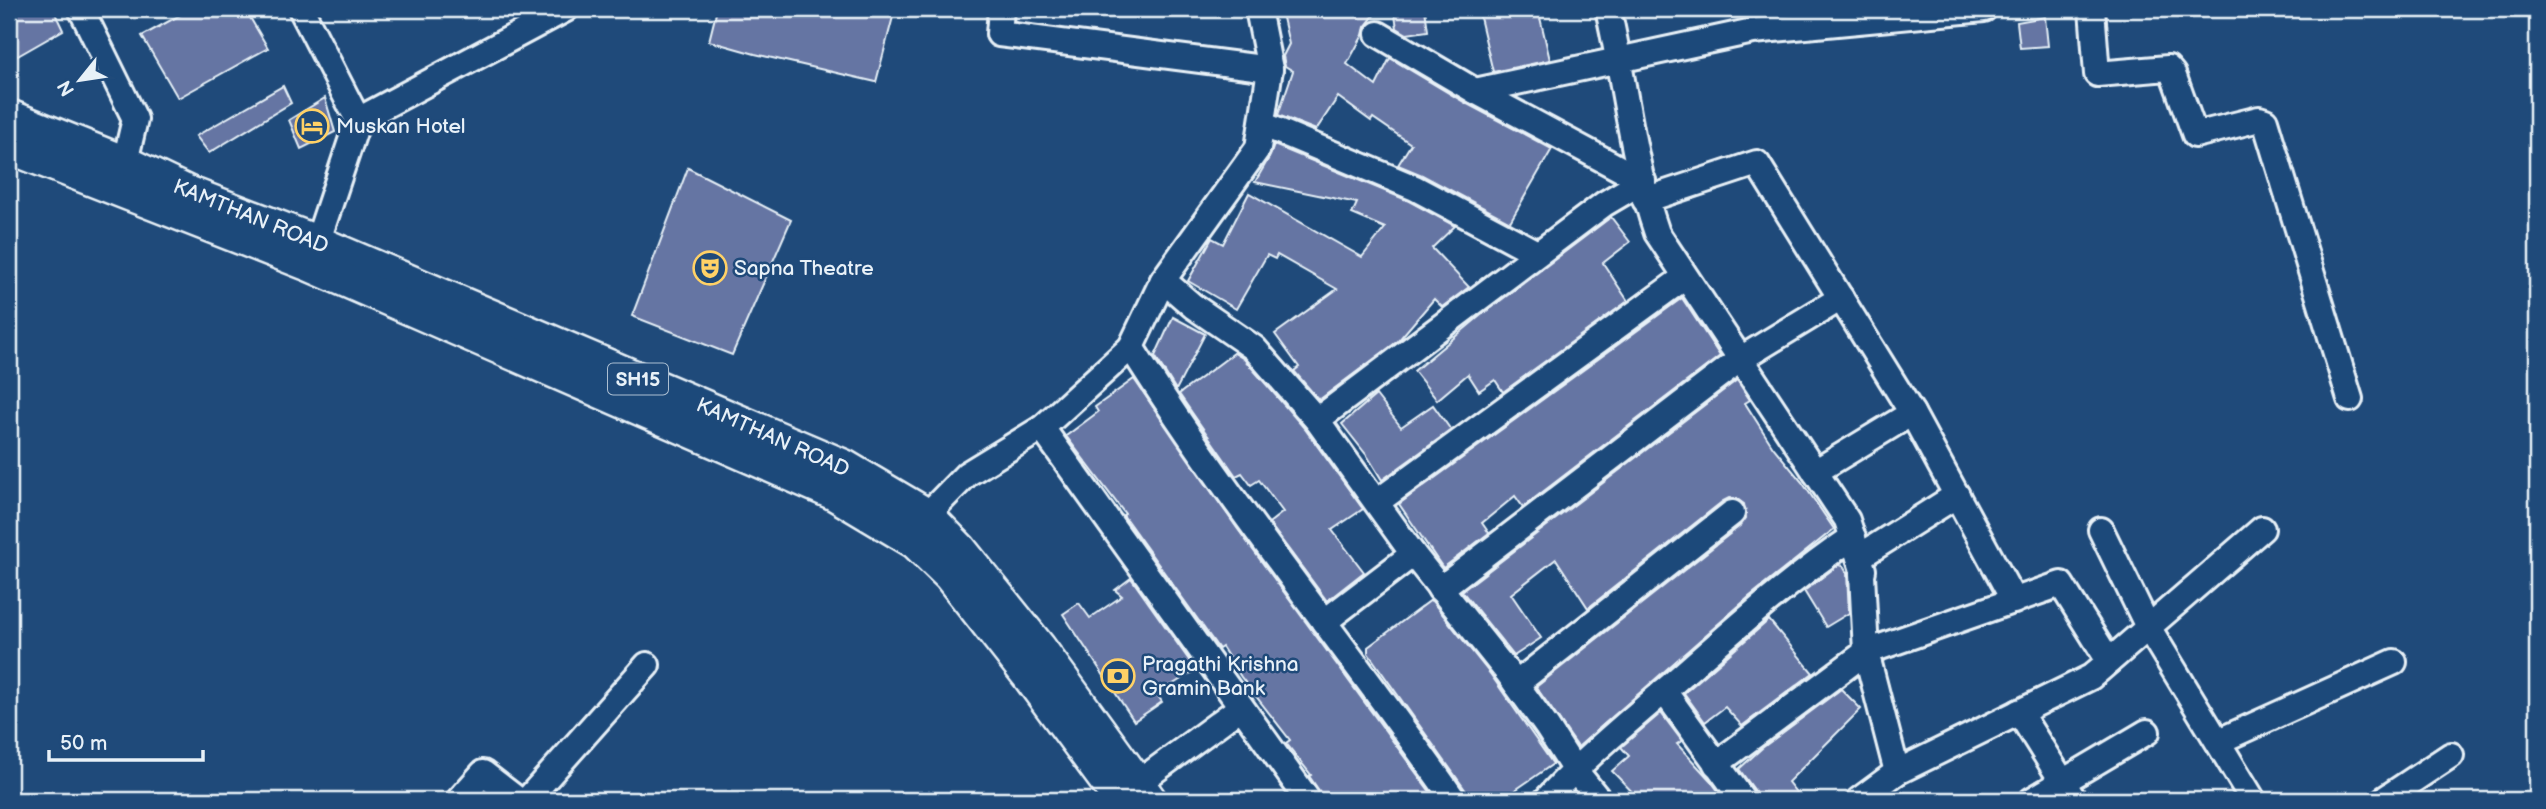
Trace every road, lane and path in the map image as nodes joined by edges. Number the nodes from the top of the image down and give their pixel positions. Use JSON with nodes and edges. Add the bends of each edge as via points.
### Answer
{"nodes":[{"id":1,"x":80,"y":9,"type":"edge"},
{"id":2,"x":301,"y":9,"type":"edge"},
{"id":3,"x":566,"y":9,"type":"edge"},
{"id":4,"x":1001,"y":9,"type":"edge"},
{"id":5,"x":1258,"y":9,"type":"edge"},
{"id":6,"x":1608,"y":9,"type":"edge"},
{"id":7,"x":1985,"y":9,"type":"edge"},
{"id":8,"x":2092,"y":9,"type":"edge"},
{"id":9,"x":1378,"y":34,"type":"dead end"},
{"id":10,"x":1620,"y":61,"type":"junction"},
{"id":11,"x":1270,"y":69,"type":"junction"},
{"id":12,"x":1475,"y":91,"type":"junction"},
{"id":13,"x":9,"y":116,"type":"edge"},
{"id":14,"x":358,"y":120,"type":"junction"},
{"id":15,"x":1262,"y":124,"type":"junction"},
{"id":16,"x":9,"y":147,"type":"edge"},
{"id":17,"x":122,"y":176,"type":"junction"},
{"id":18,"x":1644,"y":191,"type":"junction"},
{"id":19,"x":314,"y":253,"type":"junction"},
{"id":20,"x":1537,"y":253,"type":"junction"},
{"id":21,"x":1685,"y":277,"type":"junction"},
{"id":22,"x":1163,"y":280,"type":"junction"},
{"id":23,"x":1841,"y":298,"type":"junction"},
{"id":24,"x":1131,"y":347,"type":"junction"},
{"id":25,"x":1739,"y":360,"type":"junction"},
{"id":26,"x":2350,"y":399,"type":"dead end"},
{"id":27,"x":1912,"y":412,"type":"junction"},
{"id":28,"x":1317,"y":420,"type":"junction"},
{"id":29,"x":1042,"y":428,"type":"junction"},
{"id":30,"x":1815,"y":472,"type":"junction"},
{"id":31,"x":1957,"y":495,"type":"junction"},
{"id":32,"x":1377,"y":502,"type":"junction"},
{"id":33,"x":1732,"y":513,"type":"dead end"},
{"id":34,"x":921,"y":528,"type":"junction"},
{"id":35,"x":2262,"y":529,"type":"dead end"},
{"id":36,"x":2101,"y":530,"type":"dead end"},
{"id":37,"x":1856,"y":547,"type":"junction"},
{"id":38,"x":1413,"y":554,"type":"junction"},
{"id":39,"x":1440,"y":589,"type":"junction"},
{"id":40,"x":2014,"y":601,"type":"junction"},
{"id":41,"x":1324,"y":622,"type":"junction"},
{"id":42,"x":2148,"y":627,"type":"junction"},
{"id":43,"x":1866,"y":652,"type":"junction"},
{"id":44,"x":2109,"y":661,"type":"junction"},
{"id":45,"x":2394,"y":662,"type":"dead end"},
{"id":46,"x":647,"y":666,"type":"dead end"},
{"id":47,"x":1516,"y":684,"type":"junction"},
{"id":48,"x":1664,"y":691,"type":"junction"},
{"id":49,"x":1241,"y":707,"type":"junction"},
{"id":50,"x":2018,"y":712,"type":"junction"},
{"id":51,"x":2147,"y":732,"type":"dead end"},
{"id":52,"x":2219,"y":741,"type":"junction"},
{"id":53,"x":2451,"y":755,"type":"dead end"},
{"id":54,"x":1716,"y":764,"type":"junction"},
{"id":55,"x":1574,"y":769,"type":"junction"},
{"id":56,"x":1889,"y":785,"type":"edge"},
{"id":57,"x":2068,"y":791,"type":"edge"},
{"id":58,"x":1136,"y":794,"type":"edge"},
{"id":59,"x":459,"y":800,"type":"edge"},
{"id":60,"x":518,"y":800,"type":"edge"},
{"id":61,"x":527,"y":800,"type":"edge"},
{"id":62,"x":1308,"y":800,"type":"edge"},
{"id":63,"x":1454,"y":800,"type":"edge"},
{"id":64,"x":1546,"y":800,"type":"edge"},
{"id":65,"x":1599,"y":800,"type":"edge"},
{"id":66,"x":1743,"y":800,"type":"edge"},
{"id":67,"x":1859,"y":800,"type":"edge"},
{"id":68,"x":2032,"y":800,"type":"edge"},
{"id":69,"x":2253,"y":800,"type":"edge"},
{"id":70,"x":2383,"y":800,"type":"edge"}],
"edges":[{"from":1,"to":17,"type":"street","via":[[135,119]]},
{"from":2,"to":14,"type":"street"},
{"from":3,"to":14,"type":"street"},
{"from":4,"to":11,"type":"street","via":[[999,34]]},
{"from":5,"to":11,"type":"street"},
{"from":6,"to":10,"type":"street"},
{"from":7,"to":10,"type":"street","via":[[1754,31]]},
{"from":8,"to":26,"type":"street","via":[[2097,74],[2168,68],[2195,135],[2259,118],[2265,121]]},
{"from":9,"to":12,"type":"street"},
{"from":10,"to":12,"type":"street"},
{"from":10,"to":18,"type":"street"},
{"from":11,"to":15,"type":"street"},
{"from":12,"to":18,"type":"street"},
{"from":13,"to":17,"type":"main road","name":"KAMTHAN ROAD","number":"SH15"},
{"from":14,"to":19,"type":"street"},
{"from":15,"to":20,"type":"street","via":[[1415,188]]},
{"from":15,"to":22,"type":"street","via":[[1258,148]]},
{"from":16,"to":17,"type":"main road","name":"KAMTHAN ROAD","number":"SH15"},
{"from":17,"to":19,"type":"main road","name":"KAMTHAN ROAD","number":"SH15"},
{"from":18,"to":20,"type":"street","via":[[1604,204]]},
{"from":18,"to":21,"type":"street","via":[[1657,233]]},
{"from":18,"to":23,"type":"street","via":[[1757,163]]},
{"from":19,"to":34,"type":"main road","name":"KAMTHAN ROAD","number":"SH15","via":[[666,405],[833,493]]},
{"from":20,"to":28,"type":"street"},
{"from":21,"to":25,"type":"street"},
{"from":21,"to":32,"type":"street"},
{"from":22,"to":24,"type":"street"},
{"from":22,"to":28,"type":"street","via":[[1254,348]]},
{"from":23,"to":25,"type":"street"},
{"from":23,"to":27,"type":"street"},
{"from":24,"to":29,"type":"street"},
{"from":24,"to":41,"type":"street","via":[[1176,418]]},
{"from":25,"to":30,"type":"street"},
{"from":25,"to":39,"type":"street"},
{"from":27,"to":30,"type":"street"},
{"from":27,"to":31,"type":"street"},
{"from":28,"to":32,"type":"street"},
{"from":29,"to":34,"type":"street","via":[[967,474]]},
{"from":29,"to":49,"type":"street"},
{"from":30,"to":37,"type":"street","via":[[1847,520]]},
{"from":31,"to":37,"type":"street"},
{"from":31,"to":40,"type":"street"},
{"from":32,"to":38,"type":"street"},
{"from":33,"to":47,"type":"street"},
{"from":34,"to":58,"type":"main road","name":"KAMTHAN ROAD","number":"SH15","via":[[958,587],[1027,674]]},
{"from":35,"to":42,"type":"street"},
{"from":36,"to":42,"type":"street"},
{"from":37,"to":43,"type":"street","via":[[1863,570]]},
{"from":37,"to":48,"type":"street","via":[[1809,566]]},
{"from":38,"to":39,"type":"street"},
{"from":38,"to":41,"type":"street"},
{"from":39,"to":47,"type":"street"},
{"from":40,"to":43,"type":"street"},
{"from":40,"to":44,"type":"street","via":[[2061,584]]},
{"from":41,"to":63,"type":"street"},
{"from":42,"to":44,"type":"street"},
{"from":42,"to":52,"type":"street"},
{"from":43,"to":54,"type":"street"},
{"from":43,"to":56,"type":"street"},
{"from":44,"to":50,"type":"street","via":[[2091,677]]},
{"from":45,"to":52,"type":"street"},
{"from":46,"to":61,"type":"street"},
{"from":47,"to":55,"type":"street"},
{"from":48,"to":54,"type":"street"},
{"from":48,"to":55,"type":"street"},
{"from":49,"to":58,"type":"street"},
{"from":49,"to":62,"type":"street"},
{"from":50,"to":56,"type":"street"},
{"from":50,"to":57,"type":"street"},
{"from":51,"to":57,"type":"street"},
{"from":52,"to":69,"type":"street"},
{"from":53,"to":70,"type":"street"},
{"from":54,"to":66,"type":"street"},
{"from":55,"to":64,"type":"street"},
{"from":55,"to":65,"type":"street"},
{"from":56,"to":67,"type":"street"},
{"from":57,"to":68,"type":"street"},
{"from":59,"to":60,"type":"street","via":[[483,773]]}]}
